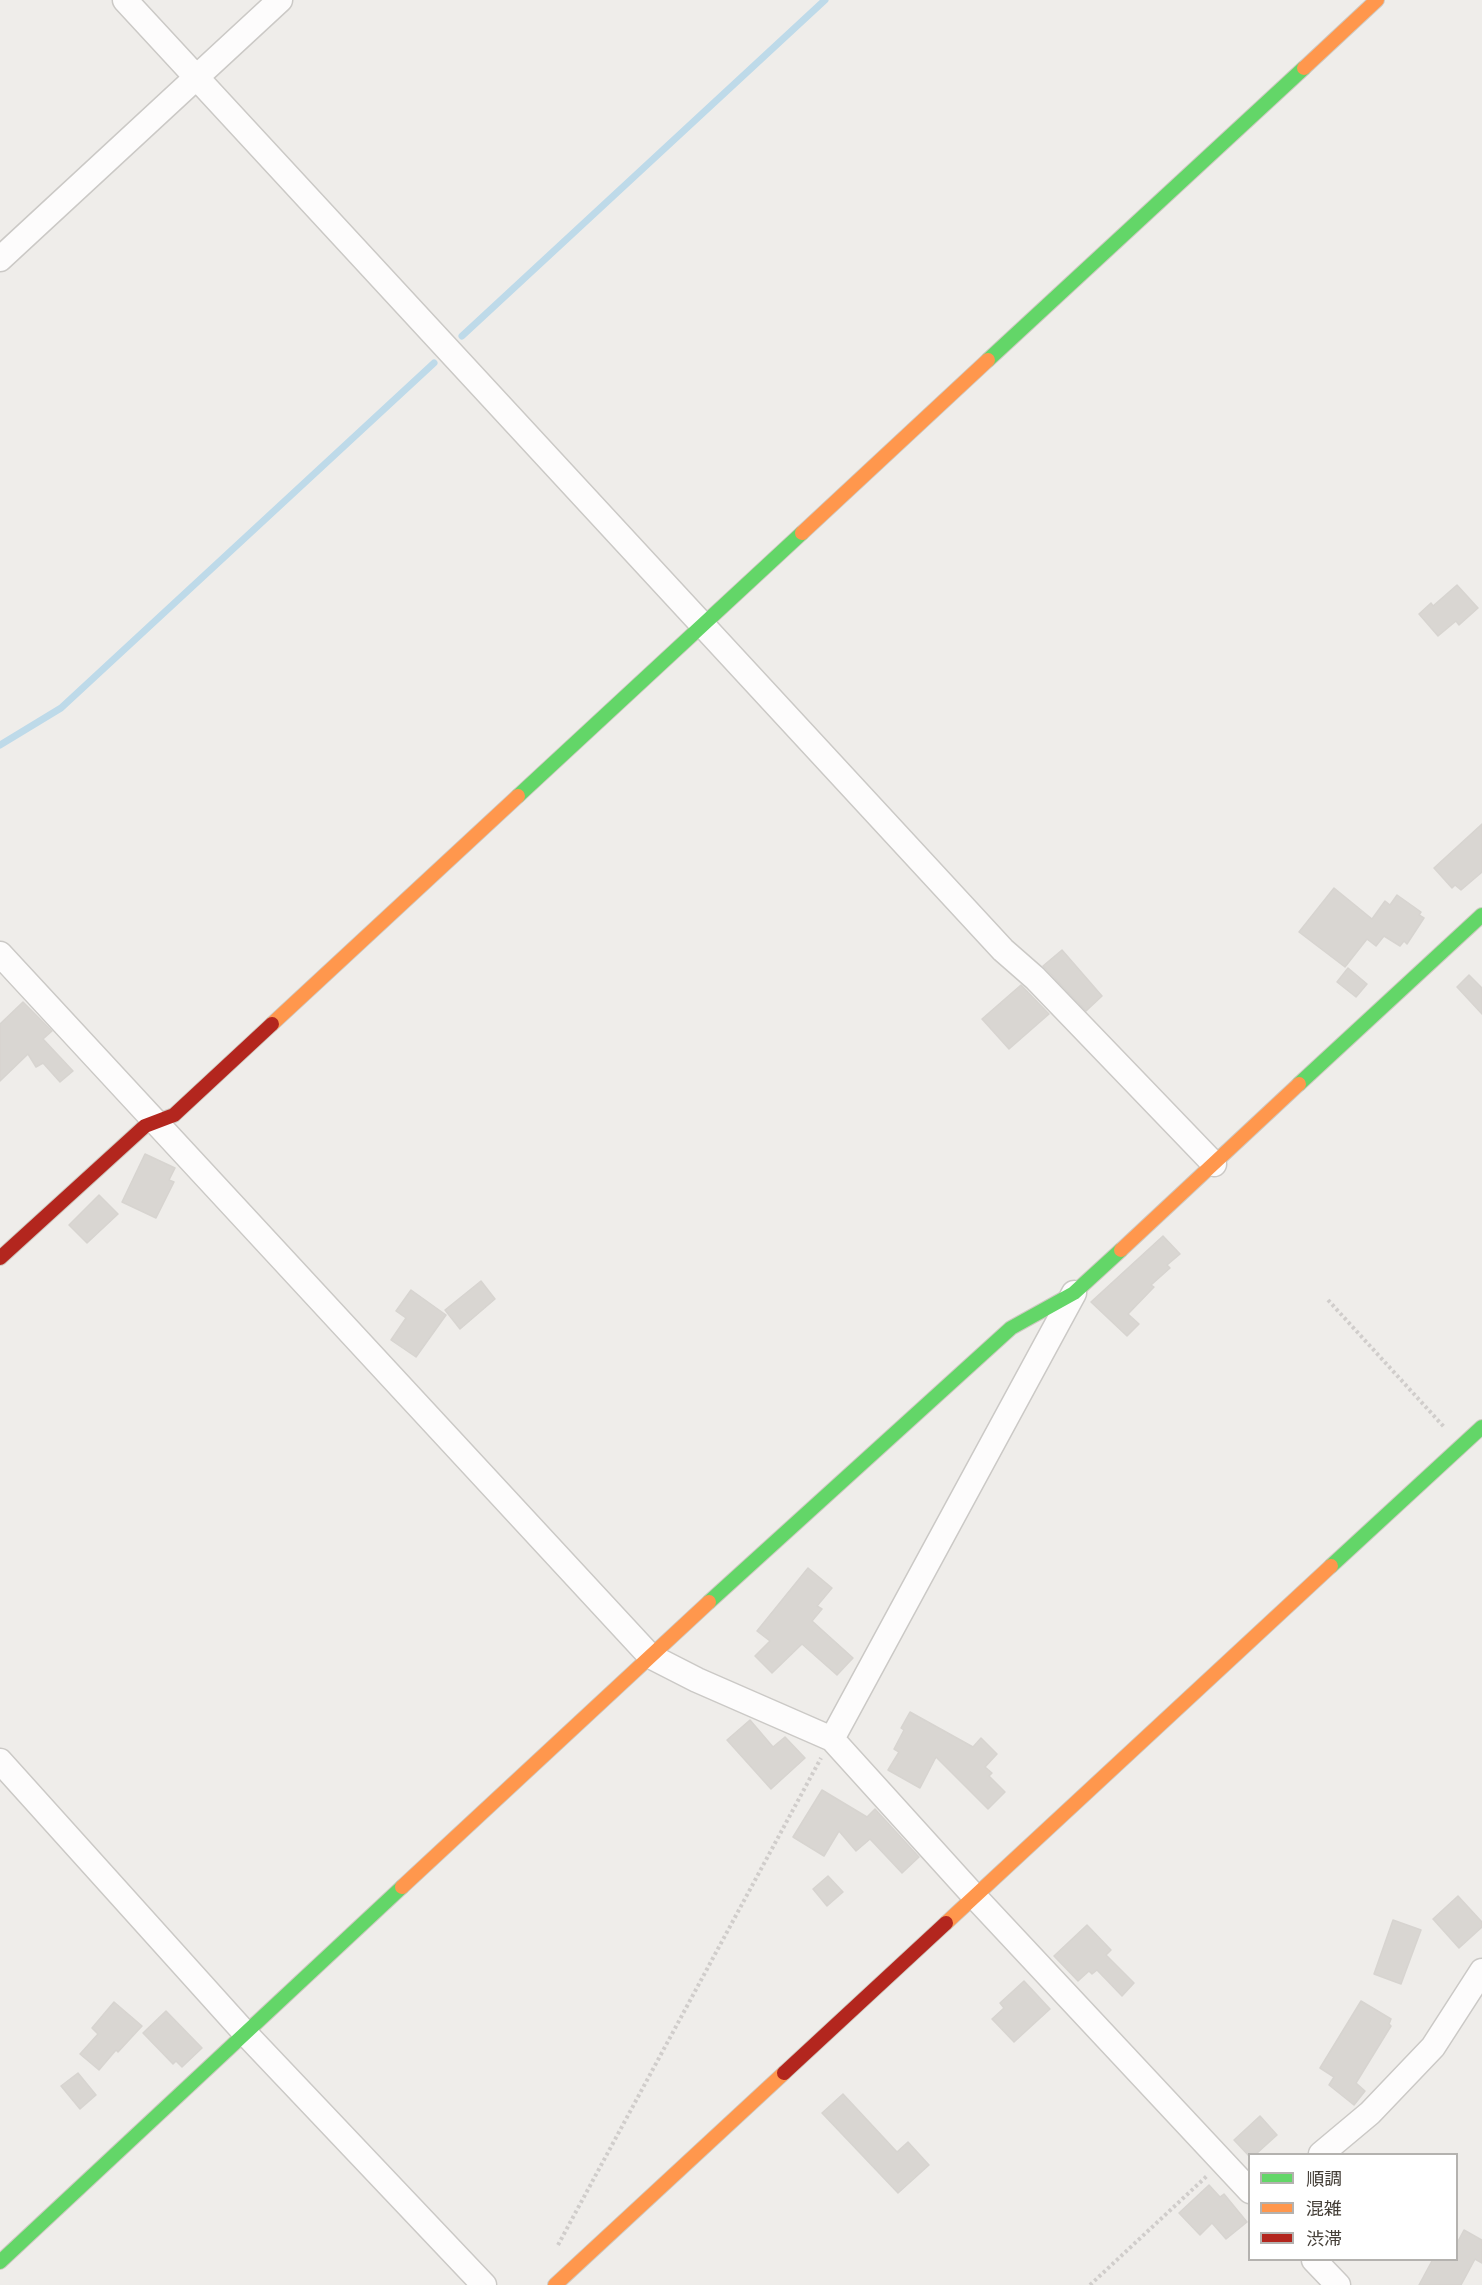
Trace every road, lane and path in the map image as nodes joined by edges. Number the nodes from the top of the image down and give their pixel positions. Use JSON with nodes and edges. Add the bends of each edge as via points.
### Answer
{"nodes":[{"id":1,"x":125,"y":0,"type":"edge"},
{"id":2,"x":280,"y":0,"type":"edge"},
{"id":3,"x":1377,"y":0,"type":"edge"},
{"id":4,"x":198,"y":76,"type":"junction"},
{"id":5,"x":0,"y":260,"type":"edge"},
{"id":6,"x":701,"y":625,"type":"junction"},
{"id":7,"x":1482,"y":915,"type":"edge"},
{"id":8,"x":0,"y":954,"type":"edge"},
{"id":9,"x":157,"y":1122,"type":"junction"},
{"id":10,"x":1214,"y":1164,"type":"junction"},
{"id":11,"x":0,"y":1258,"type":"edge"},
{"id":12,"x":1074,"y":1293,"type":"junction"},
{"id":13,"x":1328,"y":1300,"type":"dead end"},
{"id":14,"x":1482,"y":1427,"type":"edge"},
{"id":15,"x":1462,"y":1446,"type":"junction"},
{"id":16,"x":650,"y":1656,"type":"junction"},
{"id":17,"x":832,"y":1739,"type":"junction"},
{"id":18,"x":0,"y":1761,"type":"edge"},
{"id":19,"x":976,"y":1898,"type":"junction"},
{"id":20,"x":1482,"y":1971,"type":"edge"},
{"id":21,"x":245,"y":2033,"type":"junction"},
{"id":22,"x":1322,"y":2153,"type":"edge"},
{"id":23,"x":1222,"y":2162,"type":"junction"},
{"id":24,"x":1248,"y":2189,"type":"edge"},
{"id":25,"x":1316,"y":2261,"type":"edge"},
{"id":26,"x":0,"y":2262,"type":"edge"},
{"id":27,"x":560,"y":2281,"type":"edge"},
{"id":28,"x":484,"y":2285,"type":"edge"},
{"id":29,"x":1090,"y":2285,"type":"edge"},
{"id":30,"x":1338,"y":2285,"type":"edge"}],
"edges":[{"from":1,"to":4,"type":"street"},
{"from":2,"to":4,"type":"street"},
{"from":3,"to":6,"type":"street"},
{"from":4,"to":5,"type":"street"},
{"from":4,"to":6,"type":"street"},
{"from":6,"to":9,"type":"street","via":[[174,1115]]},
{"from":6,"to":10,"type":"street","via":[[1003,950],[1035,978]]},
{"from":7,"to":10,"type":"street"},
{"from":8,"to":9,"type":"street"},
{"from":9,"to":11,"type":"street","via":[[145,1126]]},
{"from":9,"to":16,"type":"street"},
{"from":10,"to":12,"type":"street"},
{"from":12,"to":16,"type":"street","via":[[1011,1328]]},
{"from":12,"to":17,"type":"street"},
{"from":13,"to":15,"type":"path"},
{"from":14,"to":15,"type":"street"},
{"from":15,"to":19,"type":"street"},
{"from":16,"to":17,"type":"street"},
{"from":16,"to":21,"type":"street"},
{"from":17,"to":19,"type":"street"},
{"from":17,"to":27,"type":"path","via":[[559,2242],[554,2262]]},
{"from":18,"to":21,"type":"street"},
{"from":19,"to":23,"type":"street"},
{"from":19,"to":27,"type":"street"},
{"from":20,"to":22,"type":"street","via":[[1432,2047],[1370,2113]]},
{"from":21,"to":26,"type":"street"},
{"from":21,"to":28,"type":"street"},
{"from":23,"to":24,"type":"street"},
{"from":23,"to":29,"type":"path"},
{"from":25,"to":30,"type":"street"}]}
